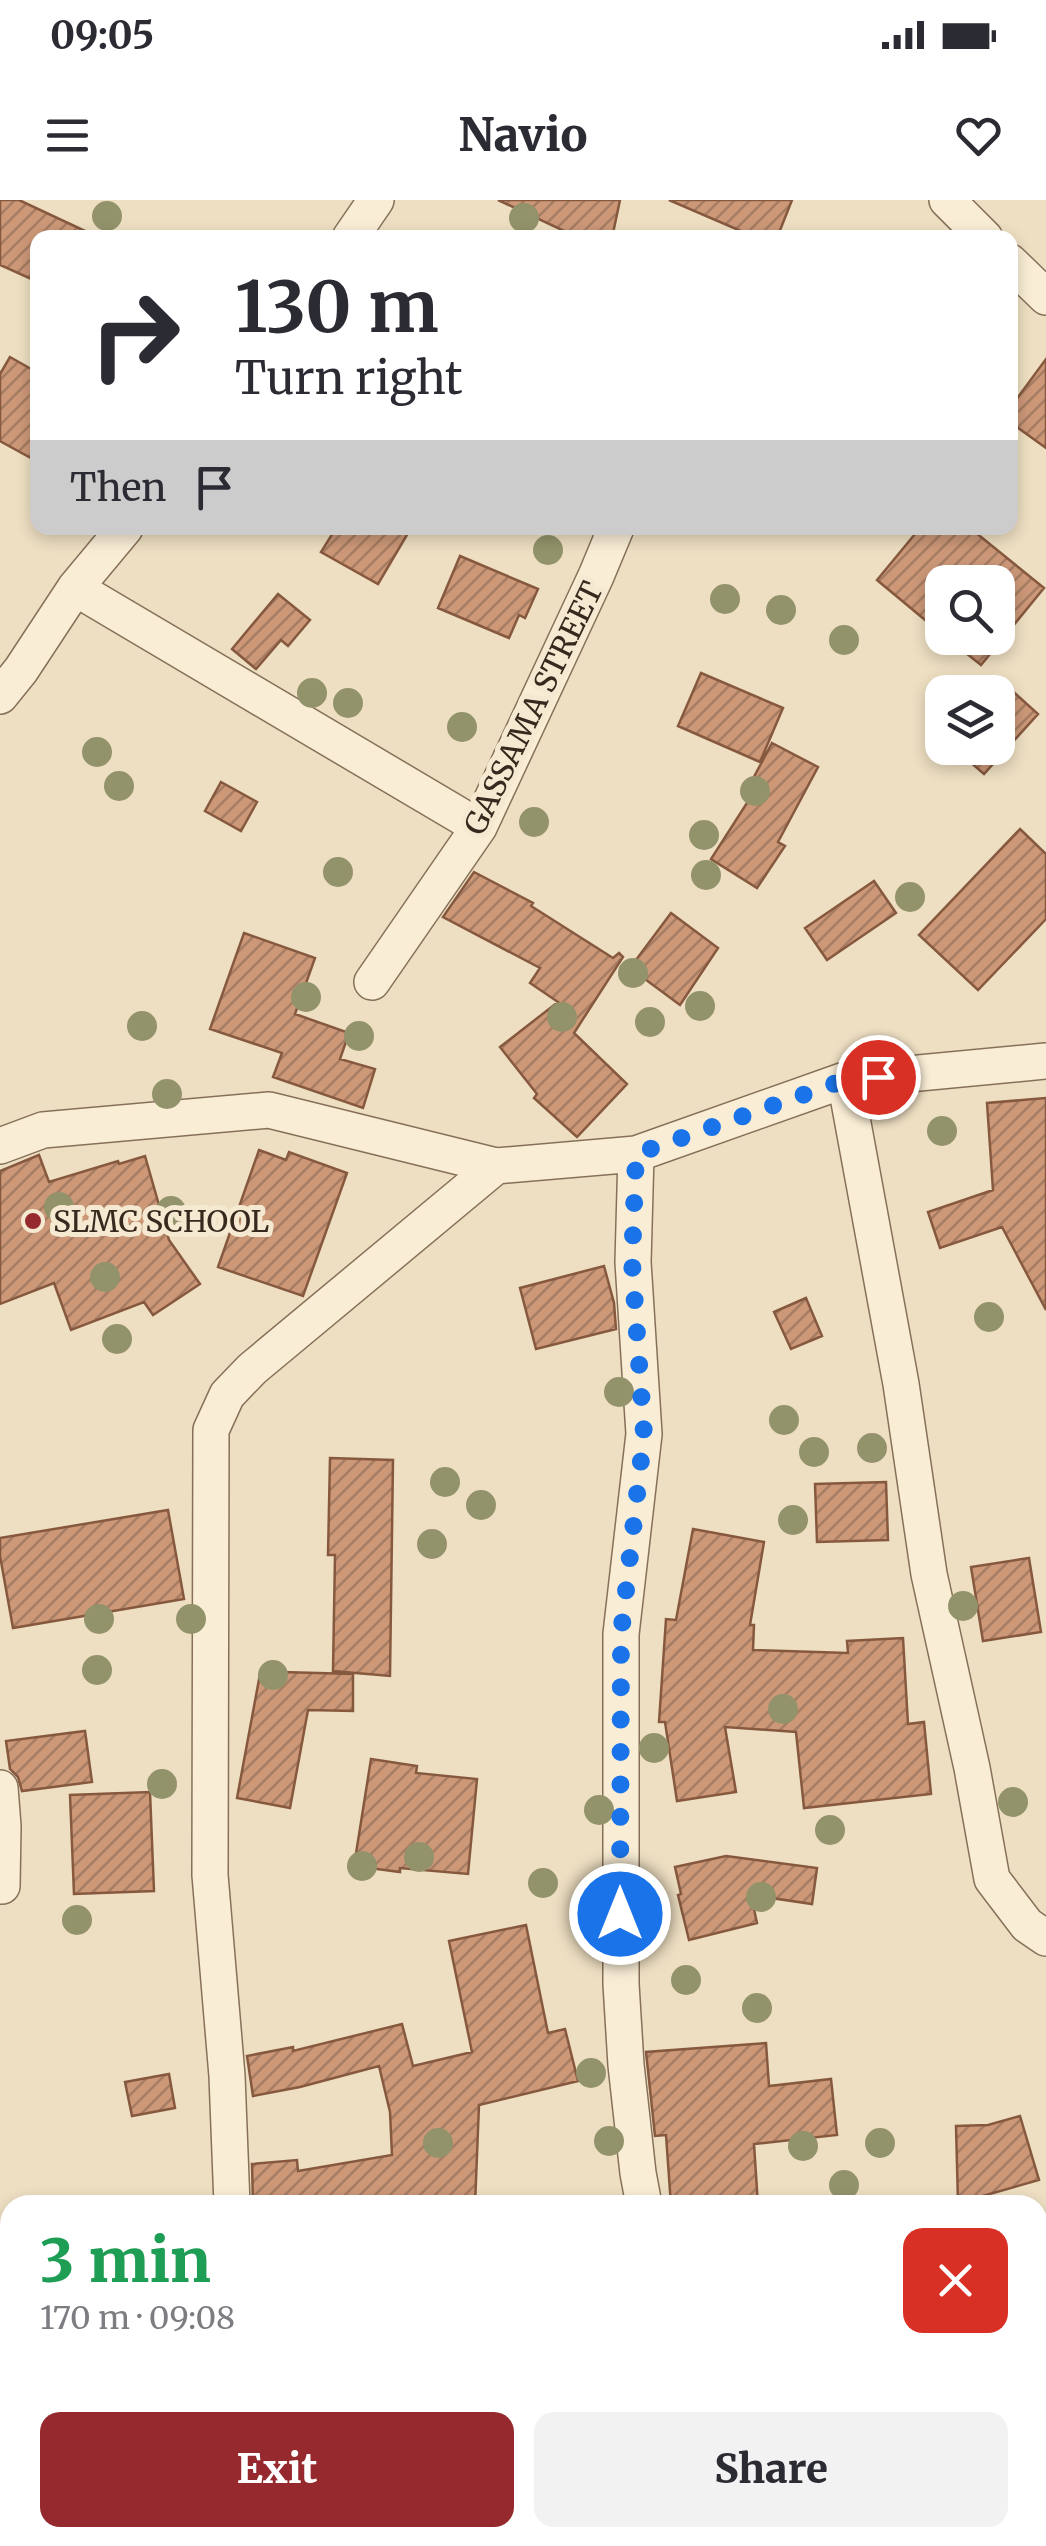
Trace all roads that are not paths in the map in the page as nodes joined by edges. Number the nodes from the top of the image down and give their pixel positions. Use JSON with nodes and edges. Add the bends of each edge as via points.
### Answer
{"nodes":[{"id":1,"x":376,"y":200,"type":"edge"},
{"id":2,"x":947,"y":200,"type":"edge"},
{"id":3,"x":355,"y":230,"type":"edge"},
{"id":4,"x":977,"y":230,"type":"edge"},
{"id":5,"x":1018,"y":270,"type":"edge"},
{"id":6,"x":1046,"y":297,"type":"edge"},
{"id":7,"x":1018,"y":304,"type":"edge"},
{"id":8,"x":1046,"y":309,"type":"edge"},
{"id":9,"x":119,"y":535,"type":"edge"},
{"id":10,"x":613,"y":535,"type":"edge"},
{"id":11,"x":75,"y":588,"type":"junction"},
{"id":12,"x":0,"y":696,"type":"edge"},
{"id":13,"x":480,"y":827,"type":"junction"},
{"id":14,"x":372,"y":982,"type":"dead end"},
{"id":15,"x":1046,"y":1061,"type":"edge"},
{"id":16,"x":845,"y":1080,"type":"junction"},
{"id":17,"x":0,"y":1146,"type":"edge"},
{"id":18,"x":636,"y":1154,"type":"junction"},
{"id":19,"x":496,"y":1166,"type":"junction"},
{"id":20,"x":0,"y":1788,"type":"edge"},
{"id":21,"x":2,"y":1886,"type":"edge"},
{"id":22,"x":1046,"y":1938,"type":"edge"},
{"id":23,"x":232,"y":2195,"type":"edge"},
{"id":24,"x":642,"y":2195,"type":"edge"}],
"edges":[{"from":1,"to":3,"type":"street"},
{"from":2,"to":4,"type":"street"},
{"from":5,"to":6,"type":"street"},
{"from":7,"to":8,"type":"street"},
{"from":9,"to":11,"type":"street"},
{"from":10,"to":13,"type":"street","name":"GASSAMA STREET"},
{"from":11,"to":12,"type":"street"},
{"from":11,"to":13,"type":"street"},
{"from":13,"to":14,"type":"street","name":"GASSAMA STREET"},
{"from":15,"to":16,"type":"street"},
{"from":16,"to":18,"type":"street"},
{"from":16,"to":22,"type":"street","via":[[929,1574],[992,1879],[1027,1925]]},
{"from":17,"to":19,"type":"street","via":[[43,1130],[269,1110]]},
{"from":18,"to":19,"type":"street"},
{"from":18,"to":24,"type":"street","via":[[632,1262],[644,1434],[621,1634],[621,1984]]},
{"from":19,"to":23,"type":"street","via":[[252,1369],[227,1395],[211,1430],[210,1875]]},
{"from":20,"to":21,"type":"street"}]}
